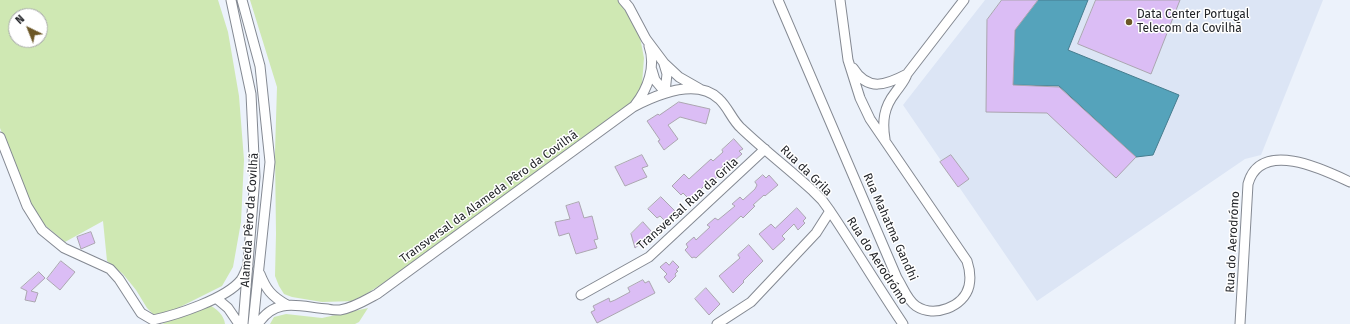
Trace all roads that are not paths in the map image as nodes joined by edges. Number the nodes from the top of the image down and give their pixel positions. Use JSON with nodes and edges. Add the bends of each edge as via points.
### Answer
{"nodes":[{"id":1,"x":231,"y":0,"type":"edge"},
{"id":2,"x":242,"y":0,"type":"edge"},
{"id":3,"x":623,"y":0,"type":"edge"},
{"id":4,"x":778,"y":0,"type":"edge"},
{"id":5,"x":840,"y":0,"type":"edge"},
{"id":6,"x":964,"y":0,"type":"edge"},
{"id":7,"x":646,"y":39,"type":"junction"},
{"id":8,"x":848,"y":60,"type":"junction"},
{"id":9,"x":664,"y":63,"type":"junction"},
{"id":10,"x":651,"y":68,"type":"junction"},
{"id":11,"x":907,"y":74,"type":"junction"},
{"id":12,"x":702,"y":90,"type":"junction"},
{"id":13,"x":665,"y":92,"type":"junction"},
{"id":14,"x":633,"y":107,"type":"junction"},
{"id":15,"x":0,"y":137,"type":"edge"},
{"id":16,"x":886,"y":142,"type":"junction"},
{"id":17,"x":765,"y":149,"type":"junction"},
{"id":18,"x":1350,"y":182,"type":"edge"},
{"id":19,"x":830,"y":212,"type":"junction"},
{"id":20,"x":248,"y":266,"type":"junction"},
{"id":21,"x":259,"y":272,"type":"junction"},
{"id":22,"x":581,"y":295,"type":"dead end"},
{"id":23,"x":216,"y":298,"type":"junction"},
{"id":24,"x":286,"y":305,"type":"junction"},
{"id":25,"x":239,"y":324,"type":"edge"},
{"id":26,"x":243,"y":324,"type":"edge"},
{"id":27,"x":253,"y":324,"type":"edge"},
{"id":28,"x":258,"y":324,"type":"edge"},
{"id":29,"x":717,"y":324,"type":"edge"},
{"id":30,"x":903,"y":324,"type":"edge"},
{"id":31,"x":1240,"y":324,"type":"edge"}],
"edges":[{"from":1,"to":20,"type":"street","name":"Alameda Pêro da Covilhã","via":[[251,94],[255,177]]},
{"from":2,"to":21,"type":"street","name":"Alameda Pêro da Covilhã","via":[[260,66],[270,162]]},
{"from":3,"to":7,"type":"street"},
{"from":4,"to":16,"type":"street","name":"Rua Mahatma Gandhi","via":[[897,278],[915,305],[925,311],[940,311],[952,307],[962,299],[969,287],[970,273],[967,261]]},
{"from":5,"to":8,"type":"street","name":"Rua Mahatma Gandhi"},
{"from":6,"to":11,"type":"street"},
{"from":7,"to":9,"type":"street","name":"Rua da Grila"},
{"from":7,"to":10,"type":"street","via":[[651,53]]},
{"from":8,"to":11,"type":"street","via":[[858,76],[874,84],[889,83]]},
{"from":8,"to":16,"type":"street","name":"Rua Mahatma Gandhi","via":[[860,98],[870,119]]},
{"from":9,"to":12,"type":"street","name":"Rua da Grila","via":[[680,77]]},
{"from":9,"to":13,"type":"street","via":[[667,74]]},
{"from":10,"to":13,"type":"street","via":[[655,80]]},
{"from":10,"to":14,"type":"street","via":[[643,93]]},
{"from":11,"to":16,"type":"street","via":[[890,98],[885,111],[883,127]]},
{"from":12,"to":13,"type":"street","name":"Transversal da Alameda Pêro da Covilhã","via":[[682,89]]},
{"from":12,"to":17,"type":"street","name":"Rua da Grila","via":[[719,99],[740,127]]},
{"from":13,"to":14,"type":"street","name":"Transversal da Alameda Pêro da Covilhã"},
{"from":14,"to":24,"type":"street","name":"Transversal da Alameda Pêro da Covilhã","via":[[377,294],[359,304],[339,310]]},
{"from":15,"to":23,"type":"street","via":[[27,206],[42,230],[64,248],[110,269],[141,313],[153,320],[173,316]]},
{"from":17,"to":19,"type":"street","name":"Rua da Grila","via":[[813,191]]},
{"from":17,"to":22,"type":"street","name":"Transversal Rua da Grila","via":[[649,257]]},
{"from":18,"to":31,"type":"street","name":"Rua do Aerodrómo","via":[[1311,165],[1284,160],[1271,160],[1261,164],[1254,171],[1248,184]]},
{"from":19,"to":29,"type":"street","name":"Rua da Grila","via":[[816,233],[751,302]]},
{"from":19,"to":30,"type":"street","name":"Rua do Aerodrómo"},
{"from":20,"to":23,"type":"street","via":[[241,280]]},
{"from":20,"to":26,"type":"street","name":"Alameda Pêro da Covilhã"},
{"from":21,"to":24,"type":"street","via":[[266,288]]},
{"from":21,"to":27,"type":"street","name":"Alameda Pêro da Covilhã"},
{"from":23,"to":25,"type":"street","via":[[228,308]]},
{"from":24,"to":28,"type":"street","name":"Transversal da Alameda Pêro da Covilhã","via":[[268,311]]}]}
